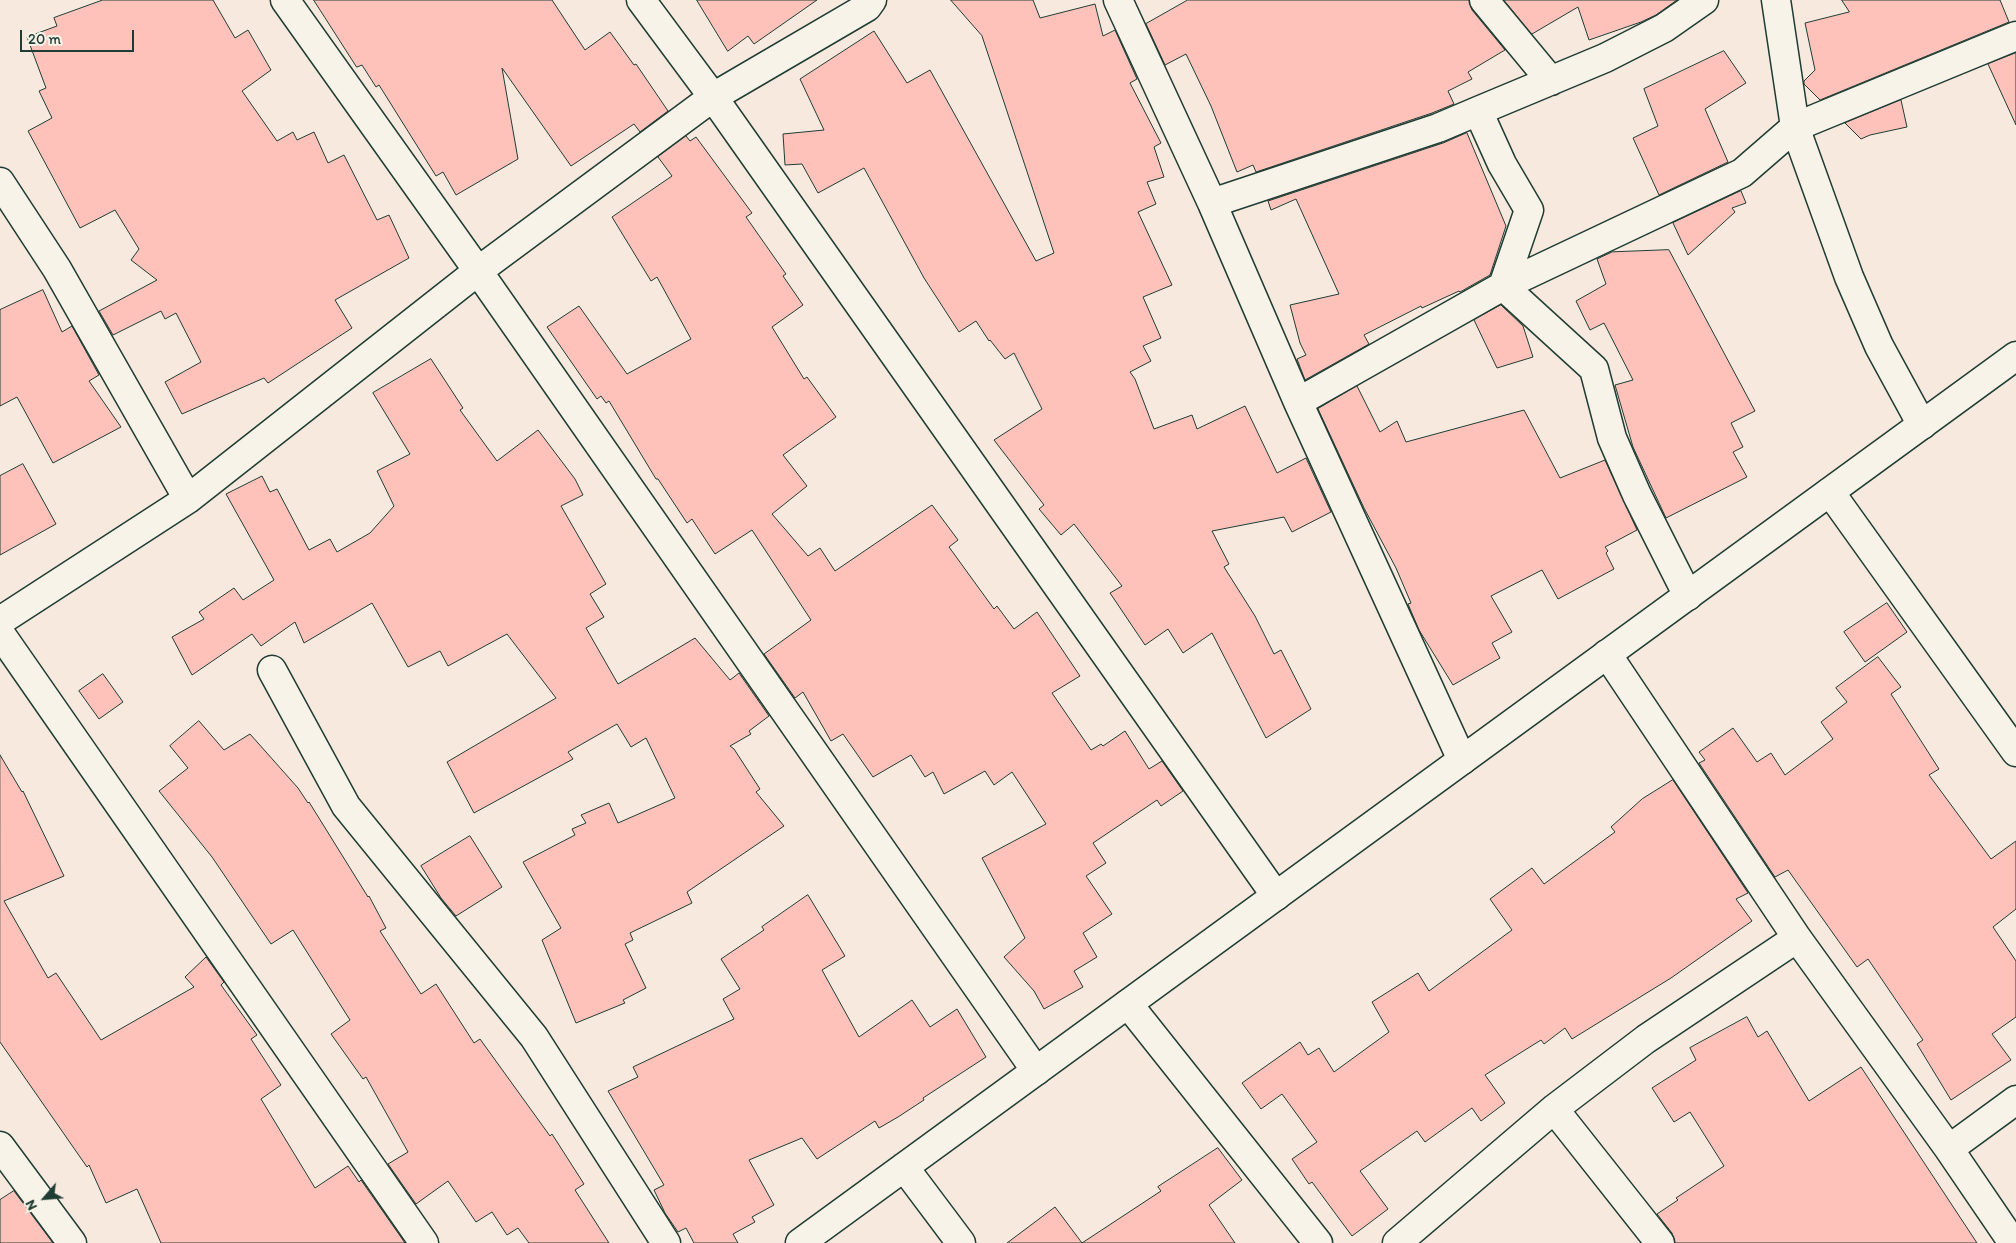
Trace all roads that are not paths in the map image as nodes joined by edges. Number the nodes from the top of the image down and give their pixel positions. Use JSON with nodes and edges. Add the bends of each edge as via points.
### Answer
{"nodes":[{"id":1,"x":285,"y":0,"type":"edge"},
{"id":2,"x":641,"y":0,"type":"edge"},
{"id":3,"x":872,"y":0,"type":"edge"},
{"id":4,"x":1118,"y":0,"type":"edge"},
{"id":5,"x":1484,"y":0,"type":"edge"},
{"id":6,"x":1704,"y":0,"type":"edge"},
{"id":7,"x":1776,"y":0,"type":"edge"},
{"id":8,"x":2016,"y":36,"type":"edge"},
{"id":9,"x":1551,"y":81,"type":"junction"},
{"id":10,"x":713,"y":97,"type":"junction"},
{"id":11,"x":1478,"y":111,"type":"junction"},
{"id":12,"x":1794,"y":128,"type":"junction"},
{"id":13,"x":0,"y":182,"type":"edge"},
{"id":14,"x":1212,"y":203,"type":"junction"},
{"id":15,"x":478,"y":271,"type":"junction"},
{"id":16,"x":1503,"y":286,"type":"junction"},
{"id":17,"x":2016,"y":356,"type":"edge"},
{"id":18,"x":1298,"y":402,"type":"junction"},
{"id":19,"x":1922,"y":425,"type":"junction"},
{"id":20,"x":1830,"y":492,"type":"junction"},
{"id":21,"x":188,"y":499,"type":"junction"},
{"id":22,"x":1688,"y":596,"type":"junction"},
{"id":23,"x":0,"y":621,"type":"edge"},
{"id":24,"x":0,"y":633,"type":"edge"},
{"id":25,"x":1607,"y":654,"type":"junction"},
{"id":26,"x":272,"y":670,"type":"dead end"},
{"id":27,"x":2016,"y":752,"type":"edge"},
{"id":28,"x":1462,"y":760,"type":"junction"},
{"id":29,"x":1276,"y":896,"type":"junction"},
{"id":30,"x":1797,"y":938,"type":"junction"},
{"id":31,"x":1128,"y":1004,"type":"junction"},
{"id":32,"x":1036,"y":1071,"type":"junction"},
{"id":33,"x":2016,"y":1100,"type":"edge"},
{"id":34,"x":1554,"y":1109,"type":"junction"},
{"id":35,"x":0,"y":1146,"type":"edge"},
{"id":36,"x":1949,"y":1149,"type":"junction"},
{"id":37,"x":904,"y":1167,"type":"junction"},
{"id":38,"x":72,"y":1243,"type":"edge"},
{"id":39,"x":424,"y":1243,"type":"edge"},
{"id":40,"x":666,"y":1243,"type":"edge"},
{"id":41,"x":800,"y":1243,"type":"edge"},
{"id":42,"x":961,"y":1243,"type":"edge"},
{"id":43,"x":1318,"y":1243,"type":"edge"},
{"id":44,"x":1398,"y":1243,"type":"edge"},
{"id":45,"x":1660,"y":1243,"type":"edge"},
{"id":46,"x":2013,"y":1243,"type":"edge"}],
"edges":[{"from":1,"to":15,"type":"street"},
{"from":2,"to":10,"type":"street"},
{"from":3,"to":10,"type":"street","via":[[867,6]]},
{"from":4,"to":14,"type":"street"},
{"from":5,"to":9,"type":"street"},
{"from":6,"to":9,"type":"street","via":[[1664,28]]},
{"from":7,"to":12,"type":"street"},
{"from":8,"to":12,"type":"street"},
{"from":9,"to":11,"type":"street"},
{"from":10,"to":15,"type":"street"},
{"from":10,"to":29,"type":"street"},
{"from":11,"to":14,"type":"street","via":[[1428,131]]},
{"from":11,"to":16,"type":"street","via":[[1502,164],[1529,210]]},
{"from":12,"to":16,"type":"street","via":[[1742,173]]},
{"from":12,"to":19,"type":"street","via":[[1849,277],[1879,346]]},
{"from":13,"to":21,"type":"street","via":[[58,269]]},
{"from":14,"to":18,"type":"street"},
{"from":15,"to":21,"type":"street"},
{"from":15,"to":32,"type":"street"},
{"from":16,"to":18,"type":"street"},
{"from":16,"to":22,"type":"street","via":[[1594,369],[1612,438]]},
{"from":17,"to":19,"type":"street"},
{"from":18,"to":28,"type":"street"},
{"from":19,"to":20,"type":"street"},
{"from":20,"to":22,"type":"street"},
{"from":20,"to":27,"type":"street"},
{"from":21,"to":23,"type":"street"},
{"from":22,"to":25,"type":"street"},
{"from":24,"to":39,"type":"street"},
{"from":25,"to":28,"type":"street"},
{"from":25,"to":30,"type":"street"},
{"from":26,"to":40,"type":"street","via":[[346,806],[534,1038]]},
{"from":28,"to":29,"type":"street"},
{"from":29,"to":31,"type":"street"},
{"from":30,"to":34,"type":"street","via":[[1646,1039]]},
{"from":30,"to":36,"type":"street"},
{"from":31,"to":32,"type":"street"},
{"from":31,"to":43,"type":"street"},
{"from":32,"to":37,"type":"street"},
{"from":33,"to":36,"type":"street"},
{"from":34,"to":44,"type":"street"},
{"from":34,"to":45,"type":"street"},
{"from":35,"to":38,"type":"street"},
{"from":36,"to":46,"type":"street"},
{"from":37,"to":41,"type":"street"},
{"from":37,"to":42,"type":"street"}]}
